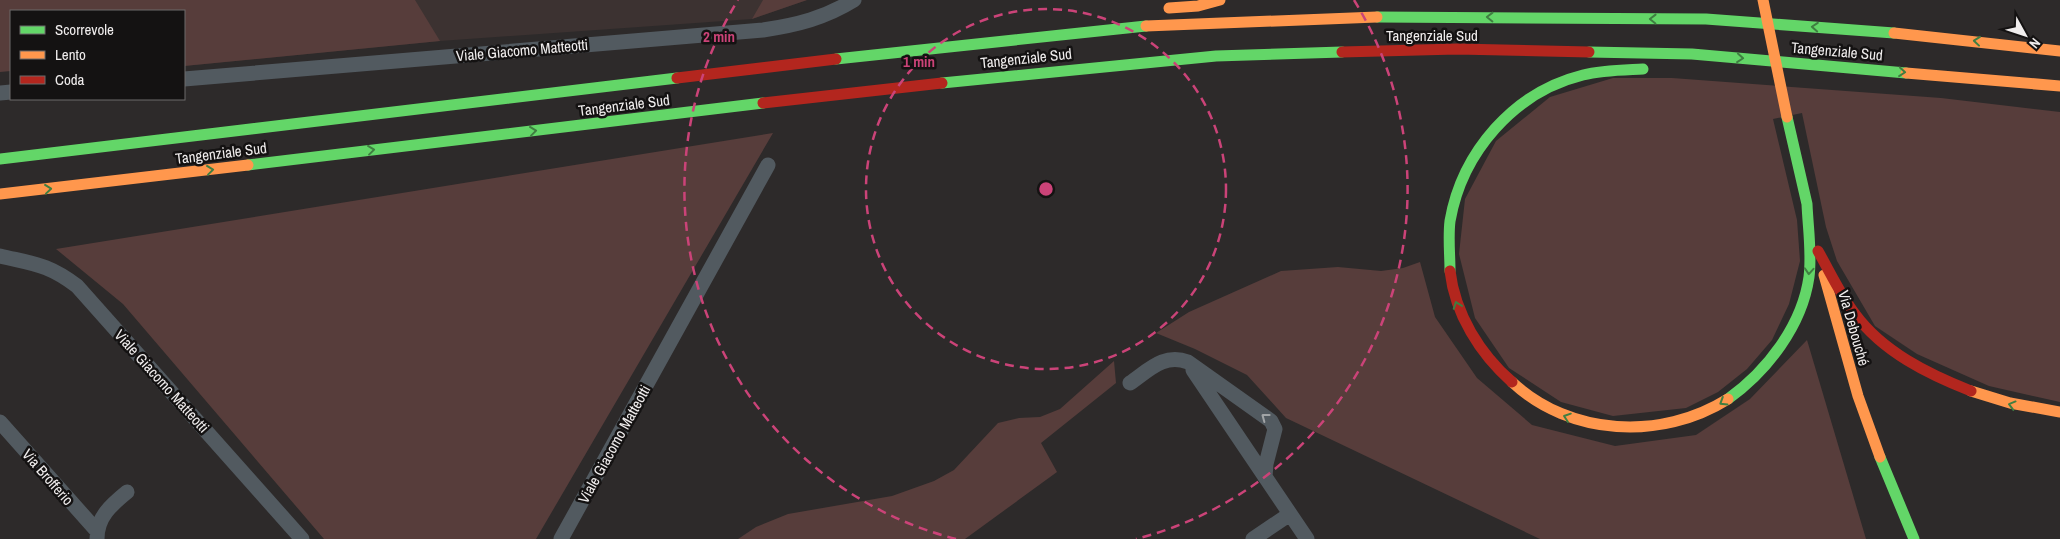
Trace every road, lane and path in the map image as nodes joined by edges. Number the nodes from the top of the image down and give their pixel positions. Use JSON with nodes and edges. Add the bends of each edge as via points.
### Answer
{"nodes":[{"id":1,"x":854,"y":0,"type":"edge"},
{"id":2,"x":1220,"y":0,"type":"edge"},
{"id":3,"x":1763,"y":0,"type":"edge"},
{"id":4,"x":1160,"y":9,"type":"dead end"},
{"id":5,"x":1039,"y":26,"type":"dead end"},
{"id":6,"x":966,"y":44,"type":"junction"},
{"id":7,"x":2060,"y":51,"type":"edge"},
{"id":8,"x":1692,"y":54,"type":"junction"},
{"id":9,"x":185,"y":79,"type":"edge"},
{"id":10,"x":2057,"y":87,"type":"edge"},
{"id":11,"x":0,"y":159,"type":"edge"},
{"id":12,"x":768,"y":165,"type":"dead end"},
{"id":13,"x":0,"y":194,"type":"edge"},
{"id":14,"x":1807,"y":204,"type":"junction"},
{"id":15,"x":1818,"y":251,"type":"junction"},
{"id":16,"x":0,"y":256,"type":"edge"},
{"id":17,"x":1188,"y":362,"type":"junction"},
{"id":18,"x":1130,"y":383,"type":"dead end"},
{"id":19,"x":1245,"y":402,"type":"junction"},
{"id":20,"x":2060,"y":412,"type":"edge"},
{"id":21,"x":1226,"y":420,"type":"junction"},
{"id":22,"x":0,"y":422,"type":"edge"},
{"id":23,"x":1265,"y":477,"type":"junction"},
{"id":24,"x":126,"y":492,"type":"dead end"},
{"id":25,"x":1290,"y":514,"type":"junction"},
{"id":26,"x":97,"y":535,"type":"edge"},
{"id":27,"x":302,"y":539,"type":"edge"},
{"id":28,"x":561,"y":539,"type":"edge"},
{"id":29,"x":1253,"y":539,"type":"edge"},
{"id":30,"x":1306,"y":539,"type":"edge"},
{"id":31,"x":1914,"y":539,"type":"edge"}],
"edges":[{"from":1,"to":9,"type":"street","name":"Viale Giacomo Matteotti","via":[[818,19],[763,30]]},
{"from":2,"to":4,"type":"main road","via":[[1198,6]]},
{"from":3,"to":14,"type":"main road","name":"Via Debouché","bridge":true},
{"from":5,"to":6,"type":"main road"},
{"from":7,"to":6,"type":"main road","name":"Tangenziale Sud","one_way":true,"via":[[1897,33],[1706,19],[1408,16],[1150,26]]},
{"from":6,"to":11,"type":"main road","name":"Tangenziale Sud"},
{"from":8,"to":10,"type":"main road","name":"Tangenziale Sud","one_way":true},
{"from":13,"to":8,"type":"main road","name":"Tangenziale Sud","one_way":true,"via":[[1117,64],[1360,50]]},
{"from":14,"to":8,"type":"main road","one_way":true,"via":[[1808,279],[1803,301],[1792,324],[1778,349],[1739,392],[1692,418],[1640,429],[1615,429],[1564,417],[1522,394],[1486,359],[1462,317],[1449,273],[1448,247],[1454,201],[1474,154],[1490,132],[1516,107],[1543,90],[1575,77],[1610,70],[1643,69]]},
{"from":12,"to":28,"type":"street","name":"Viale Giacomo Matteotti"},
{"from":14,"to":15,"type":"main road","name":"Via Debouché"},
{"from":20,"to":15,"type":"main road","one_way":true,"via":[[2008,405],[1938,376],[1893,352],[1862,323]]},
{"from":15,"to":31,"type":"main road","name":"Via Debouché","via":[[1858,396]]},
{"from":16,"to":27,"type":"street","name":"Viale Giacomo Matteotti","via":[[45,266],[77,286]]},
{"from":17,"to":18,"type":"street","via":[[1166,359]]},
{"from":17,"to":19,"type":"street"},
{"from":17,"to":21,"type":"street"},
{"from":19,"to":21,"type":"street","via":[[1234,402],[1229,406]]},
{"from":23,"to":19,"type":"street","one_way":true,"via":[[1275,428],[1271,421]]},
{"from":21,"to":23,"type":"street"},
{"from":22,"to":26,"type":"street","name":"Via Brofferio"},
{"from":23,"to":25,"type":"street"},
{"from":24,"to":26,"type":"street","name":"Via Brofferio","via":[[103,515]]},
{"from":25,"to":29,"type":"street"},
{"from":25,"to":30,"type":"street"}]}
